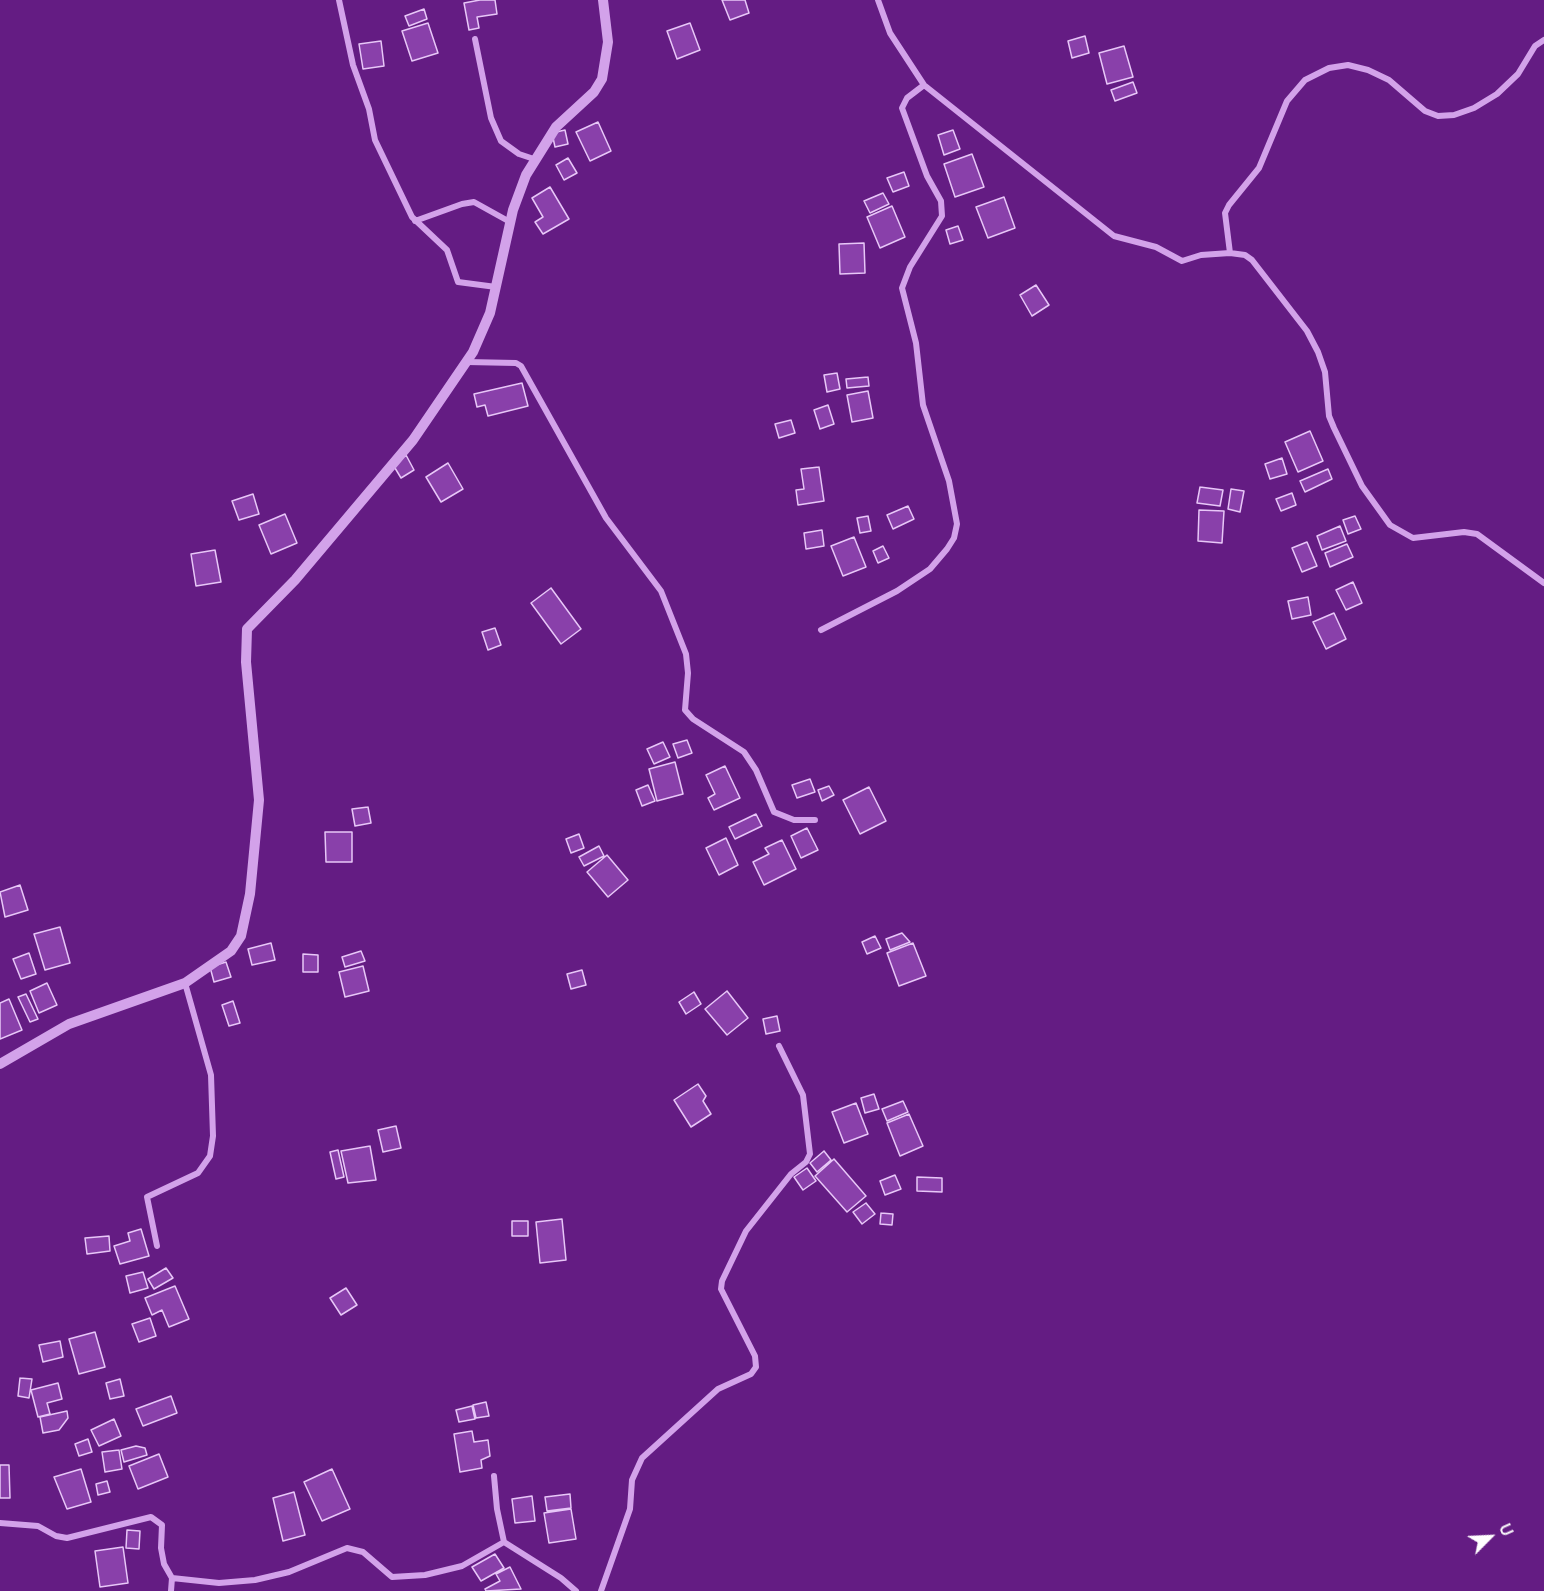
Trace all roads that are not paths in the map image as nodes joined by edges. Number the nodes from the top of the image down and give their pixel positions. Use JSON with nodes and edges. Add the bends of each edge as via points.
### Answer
{"nodes":[{"id":1,"x":339,"y":0,"type":"edge"},
{"id":2,"x":603,"y":0,"type":"edge"},
{"id":3,"x":878,"y":0,"type":"edge"},
{"id":4,"x":475,"y":39,"type":"dead end"},
{"id":5,"x":1544,"y":40,"type":"edge"},
{"id":6,"x":924,"y":85,"type":"junction"},
{"id":7,"x":534,"y":159,"type":"junction"},
{"id":8,"x":415,"y":221,"type":"junction"},
{"id":9,"x":510,"y":222,"type":"junction"},
{"id":10,"x":1230,"y":253,"type":"junction"},
{"id":11,"x":497,"y":287,"type":"junction"},
{"id":12,"x":467,"y":362,"type":"junction"},
{"id":13,"x":1544,"y":582,"type":"edge"},
{"id":14,"x":821,"y":630,"type":"dead end"},
{"id":15,"x":815,"y":820,"type":"dead end"},
{"id":16,"x":184,"y":983,"type":"junction"},
{"id":17,"x":779,"y":1046,"type":"dead end"},
{"id":18,"x":0,"y":1064,"type":"edge"},
{"id":19,"x":157,"y":1246,"type":"dead end"},
{"id":20,"x":495,"y":1476,"type":"dead end"},
{"id":21,"x":0,"y":1523,"type":"edge"},
{"id":22,"x":504,"y":1542,"type":"junction"},
{"id":23,"x":172,"y":1578,"type":"junction"},
{"id":24,"x":171,"y":1591,"type":"edge"},
{"id":25,"x":576,"y":1591,"type":"edge"},
{"id":26,"x":601,"y":1591,"type":"edge"}],
"edges":[{"from":1,"to":8,"type":"street","via":[[375,140]]},
{"from":2,"to":7,"type":"street","via":[[608,42],[602,79],[594,92],[556,127]]},
{"from":3,"to":6,"type":"street","via":[[890,33]]},
{"from":4,"to":7,"type":"street","via":[[491,118],[501,141]]},
{"from":5,"to":10,"type":"street","via":[[1497,94],[1454,115],[1438,116],[1425,111],[1389,80],[1348,65],[1329,68],[1305,80],[1287,101],[1259,168],[1225,213]]},
{"from":6,"to":10,"type":"street","via":[[1120,239],[1156,247],[1182,261]]},
{"from":6,"to":14,"type":"street","via":[[907,98],[902,108],[927,176],[941,201],[942,216],[910,267],[902,288],[916,344],[923,405],[949,481],[957,524],[947,549],[930,569],[897,591]]},
{"from":7,"to":9,"type":"street"},
{"from":8,"to":9,"type":"street","via":[[474,202]]},
{"from":8,"to":11,"type":"street","via":[[447,250],[458,282]]},
{"from":9,"to":11,"type":"street"},
{"from":10,"to":13,"type":"street","via":[[1252,260],[1307,331],[1325,372],[1334,428],[1362,486],[1390,525],[1413,538],[1477,534]]},
{"from":11,"to":12,"type":"street","via":[[482,334]]},
{"from":12,"to":15,"type":"street","via":[[521,366],[606,518],[661,591],[687,661],[685,710],[744,752],[774,812],[794,820]]},
{"from":12,"to":16,"type":"street","via":[[413,440],[295,580],[247,629],[246,662],[259,800],[245,925],[237,944]]},
{"from":16,"to":18,"type":"street","via":[[77,1020]]},
{"from":16,"to":19,"type":"street","via":[[211,1075],[213,1136],[210,1156],[198,1173],[147,1197]]},
{"from":17,"to":26,"type":"street","via":[[806,1104],[810,1154],[746,1232],[721,1289],[755,1356],[756,1367],[751,1374],[718,1389],[642,1458],[632,1480],[630,1509]]},
{"from":20,"to":22,"type":"street"},
{"from":21,"to":23,"type":"street","via":[[38,1526],[67,1538],[151,1516],[162,1525],[164,1564]]},
{"from":22,"to":23,"type":"street","via":[[462,1566],[425,1575],[392,1577],[363,1552],[347,1548],[289,1572],[255,1580],[219,1583]]},
{"from":22,"to":25,"type":"street"},
{"from":23,"to":24,"type":"street"}]}
